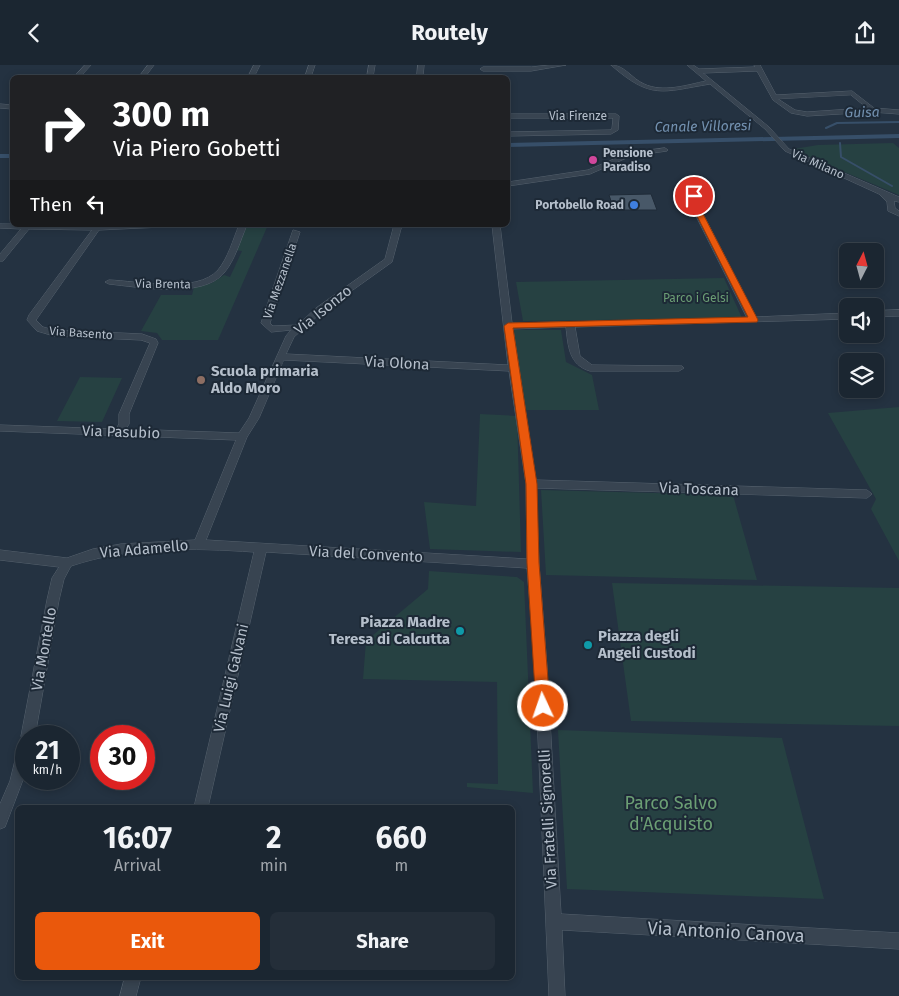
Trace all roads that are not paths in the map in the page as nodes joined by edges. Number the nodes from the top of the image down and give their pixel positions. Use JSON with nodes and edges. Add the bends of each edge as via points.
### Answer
{"nodes":[{"id":1,"x":88,"y":65,"type":"edge"},
{"id":2,"x":562,"y":65,"type":"edge"},
{"id":3,"x":614,"y":65,"type":"edge"},
{"id":4,"x":690,"y":65,"type":"edge"},
{"id":5,"x":482,"y":67,"type":"edge"},
{"id":6,"x":758,"y":67,"type":"edge"},
{"id":7,"x":698,"y":71,"type":"junction"},
{"id":8,"x":79,"y":75,"type":"edge"},
{"id":9,"x":712,"y":82,"type":"junction"},
{"id":10,"x":773,"y":95,"type":"junction"},
{"id":11,"x":872,"y":110,"type":"junction"},
{"id":12,"x":899,"y":112,"type":"edge"},
{"id":13,"x":510,"y":116,"type":"edge"},
{"id":14,"x":510,"y":134,"type":"edge"},
{"id":15,"x":665,"y":150,"type":"dead end"},
{"id":16,"x":510,"y":184,"type":"edge"},
{"id":17,"x":896,"y":202,"type":"edge"},
{"id":18,"x":700,"y":214,"type":"dead end"},
{"id":19,"x":899,"y":214,"type":"edge"},
{"id":20,"x":0,"y":227,"type":"edge"},
{"id":21,"x":26,"y":227,"type":"junction"},
{"id":22,"x":142,"y":227,"type":"edge"},
{"id":23,"x":242,"y":227,"type":"edge"},
{"id":24,"x":397,"y":227,"type":"edge"},
{"id":25,"x":496,"y":227,"type":"edge"},
{"id":26,"x":97,"y":228,"type":"junction"},
{"id":27,"x":296,"y":232,"type":"dead end"},
{"id":28,"x":0,"y":259,"type":"edge"},
{"id":29,"x":110,"y":282,"type":"dead end"},
{"id":30,"x":899,"y":313,"type":"edge"},
{"id":31,"x":884,"y":314,"type":"edge"},
{"id":32,"x":839,"y":316,"type":"edge"},
{"id":33,"x":754,"y":320,"type":"junction"},
{"id":34,"x":570,"y":324,"type":"junction"},
{"id":35,"x":508,"y":326,"type":"junction"},
{"id":36,"x":300,"y":327,"type":"junction"},
{"id":37,"x":282,"y":357,"type":"junction"},
{"id":38,"x":513,"y":368,"type":"junction"},
{"id":39,"x":679,"y":368,"type":"dead end"},
{"id":40,"x":0,"y":428,"type":"edge"},
{"id":41,"x":115,"y":432,"type":"junction"},
{"id":42,"x":242,"y":437,"type":"junction"},
{"id":43,"x":531,"y":484,"type":"junction"},
{"id":44,"x":867,"y":494,"type":"dead end"},
{"id":45,"x":199,"y":544,"type":"junction"},
{"id":46,"x":262,"y":548,"type":"junction"},
{"id":47,"x":0,"y":555,"type":"edge"},
{"id":48,"x":67,"y":563,"type":"junction"},
{"id":49,"x":533,"y":563,"type":"junction"},
{"id":50,"x":30,"y":725,"type":"edge"},
{"id":51,"x":15,"y":786,"type":"edge"},
{"id":52,"x":201,"y":805,"type":"edge"},
{"id":53,"x":0,"y":822,"type":"edge"},
{"id":54,"x":553,"y":922,"type":"junction"},
{"id":55,"x":899,"y":941,"type":"edge"},
{"id":56,"x":132,"y":980,"type":"edge"},
{"id":57,"x":128,"y":996,"type":"edge"},
{"id":58,"x":557,"y":996,"type":"edge"}],
"edges":[{"from":1,"to":8,"type":"street"},
{"from":2,"to":5,"type":"street"},
{"from":3,"to":9,"type":"street","via":[[649,88],[670,89]]},
{"from":4,"to":7,"type":"street","name":"Via Milano"},
{"from":6,"to":7,"type":"street"},
{"from":6,"to":10,"type":"street"},
{"from":7,"to":9,"type":"street","name":"Via Milano"},
{"from":9,"to":17,"type":"street","name":"Via Milano","via":[[795,155],[876,189]]},
{"from":10,"to":11,"type":"street","via":[[852,93]]},
{"from":10,"to":11,"type":"street","via":[[793,112],[801,114]]},
{"from":11,"to":12,"type":"street"},
{"from":13,"to":14,"type":"street","name":"Via Firenze","via":[[616,116],[612,132]]},
{"from":15,"to":16,"type":"street","via":[[630,154],[590,172]]},
{"from":17,"to":19,"type":"street","name":"Via Milano","via":[[891,209]]},
{"from":18,"to":33,"type":"street"},
{"from":20,"to":21,"type":"street"},
{"from":21,"to":26,"type":"street"},
{"from":21,"to":28,"type":"street"},
{"from":22,"to":26,"type":"street"},
{"from":23,"to":29,"type":"street","name":"Via Brenta","via":[[220,274],[206,282],[176,286]]},
{"from":24,"to":36,"type":"street","name":"Via Isonzo","via":[[389,260]]},
{"from":25,"to":35,"type":"street","name":"Via Fratelli Signorelli"},
{"from":26,"to":41,"type":"street","name":"Via Basento","via":[[32,320],[46,331],[142,337],[154,343],[124,414],[124,424]]},
{"from":27,"to":36,"type":"street","name":"Via Mezzanella","via":[[265,323],[271,329]]},
{"from":30,"to":31,"type":"street"},
{"from":32,"to":33,"type":"street"},
{"from":33,"to":34,"type":"street"},
{"from":34,"to":35,"type":"street"},
{"from":34,"to":39,"type":"street","via":[[580,365],[590,368]]},
{"from":35,"to":38,"type":"street","name":"Via Fratelli Signorelli"},
{"from":36,"to":37,"type":"street","name":"Via Isonzo","via":[[290,336]]},
{"from":37,"to":38,"type":"street","name":"Via Olona"},
{"from":37,"to":42,"type":"street","name":"Via Isonzo"},
{"from":38,"to":43,"type":"street","name":"Via Fratelli Signorelli"},
{"from":40,"to":41,"type":"street","name":"Via Pasubio"},
{"from":41,"to":42,"type":"street","name":"Via Pasubio"},
{"from":42,"to":45,"type":"street","name":"Via Isonzo"},
{"from":43,"to":44,"type":"street","name":"Via Toscana"},
{"from":43,"to":49,"type":"street","name":"Via Fratelli Signorelli"},
{"from":45,"to":46,"type":"street","name":"Via del Convento"},
{"from":45,"to":48,"type":"street","name":"Via Adamello","via":[[120,548]]},
{"from":46,"to":49,"type":"street","name":"Via del Convento"},
{"from":46,"to":52,"type":"street","name":"Via Luigi Galvani"},
{"from":47,"to":48,"type":"street","name":"Via Adamello"},
{"from":48,"to":50,"type":"street","name":"Via Montello","via":[[58,578]]},
{"from":49,"to":54,"type":"street","name":"Via Fratelli Signorelli"},
{"from":51,"to":53,"type":"street"},
{"from":54,"to":55,"type":"street","name":"Via Antonio Canova"},
{"from":54,"to":58,"type":"street","name":"Via Fratelli Signorelli"},
{"from":56,"to":57,"type":"street"}]}
